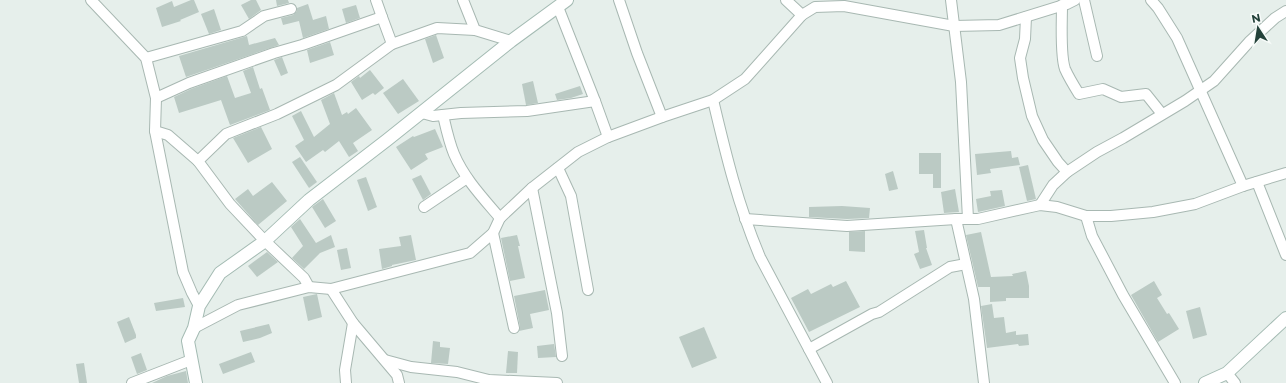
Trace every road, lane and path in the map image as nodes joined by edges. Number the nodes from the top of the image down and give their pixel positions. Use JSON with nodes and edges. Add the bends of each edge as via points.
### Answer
{"nodes":[{"id":1,"x":91,"y":0,"type":"edge"},
{"id":2,"x":376,"y":0,"type":"edge"},
{"id":3,"x":463,"y":0,"type":"edge"},
{"id":4,"x":620,"y":0,"type":"edge"},
{"id":5,"x":786,"y":0,"type":"edge"},
{"id":6,"x":951,"y":0,"type":"edge"},
{"id":7,"x":1075,"y":0,"type":"edge"},
{"id":8,"x":1084,"y":0,"type":"edge"},
{"id":9,"x":1151,"y":0,"type":"edge"},
{"id":10,"x":562,"y":4,"type":"edge"},
{"id":11,"x":815,"y":4,"type":"edge"},
{"id":12,"x":1062,"y":6,"type":"junction"},
{"id":13,"x":291,"y":9,"type":"dead end"},
{"id":14,"x":1286,"y":11,"type":"edge"},
{"id":15,"x":802,"y":15,"type":"junction"},
{"id":16,"x":382,"y":17,"type":"junction"},
{"id":17,"x":1026,"y":17,"type":"junction"},
{"id":18,"x":954,"y":26,"type":"junction"},
{"id":19,"x":476,"y":30,"type":"junction"},
{"id":20,"x":511,"y":41,"type":"junction"},
{"id":21,"x":392,"y":44,"type":"junction"},
{"id":22,"x":1097,"y":56,"type":"dead end"},
{"id":23,"x":146,"y":58,"type":"junction"},
{"id":24,"x":1200,"y":90,"type":"junction"},
{"id":25,"x":156,"y":98,"type":"junction"},
{"id":26,"x":713,"y":100,"type":"junction"},
{"id":27,"x":596,"y":102,"type":"junction"},
{"id":28,"x":422,"y":113,"type":"junction"},
{"id":29,"x":1162,"y":114,"type":"junction"},
{"id":30,"x":443,"y":115,"type":"junction"},
{"id":31,"x":662,"y":116,"type":"junction"},
{"id":32,"x":155,"y":131,"type":"junction"},
{"id":33,"x":608,"y":137,"type":"junction"},
{"id":34,"x":198,"y":161,"type":"junction"},
{"id":35,"x":558,"y":168,"type":"junction"},
{"id":36,"x":1067,"y":172,"type":"junction"},
{"id":37,"x":1286,"y":173,"type":"edge"},
{"id":38,"x":467,"y":178,"type":"junction"},
{"id":39,"x":1257,"y":182,"type":"junction"},
{"id":40,"x":1243,"y":186,"type":"junction"},
{"id":41,"x":532,"y":188,"type":"junction"},
{"id":42,"x":1040,"y":204,"type":"junction"},
{"id":43,"x":424,"y":206,"type":"dead end"},
{"id":44,"x":1086,"y":216,"type":"junction"},
{"id":45,"x":500,"y":218,"type":"junction"},
{"id":46,"x":745,"y":219,"type":"junction"},
{"id":47,"x":956,"y":219,"type":"junction"},
{"id":48,"x":968,"y":219,"type":"junction"},
{"id":49,"x":493,"y":233,"type":"junction"},
{"id":50,"x":265,"y":241,"type":"junction"},
{"id":51,"x":1286,"y":254,"type":"edge"},
{"id":52,"x":966,"y":264,"type":"junction"},
{"id":53,"x":309,"y":287,"type":"junction"},
{"id":54,"x":331,"y":289,"type":"junction"},
{"id":55,"x":588,"y":290,"type":"dead end"},
{"id":56,"x":199,"y":306,"type":"junction"},
{"id":57,"x":1286,"y":318,"type":"edge"},
{"id":58,"x":353,"y":323,"type":"junction"},
{"id":59,"x":194,"y":328,"type":"junction"},
{"id":60,"x":514,"y":328,"type":"dead end"},
{"id":61,"x":808,"y":349,"type":"junction"},
{"id":62,"x":562,"y":356,"type":"dead end"},
{"id":63,"x":191,"y":360,"type":"junction"},
{"id":64,"x":385,"y":360,"type":"junction"},
{"id":65,"x":1227,"y":373,"type":"junction"},
{"id":66,"x":132,"y":383,"type":"edge"},
{"id":67,"x":196,"y":383,"type":"edge"},
{"id":68,"x":346,"y":383,"type":"edge"},
{"id":69,"x":399,"y":383,"type":"edge"},
{"id":70,"x":556,"y":383,"type":"edge"},
{"id":71,"x":827,"y":383,"type":"edge"},
{"id":72,"x":984,"y":383,"type":"edge"},
{"id":73,"x":1175,"y":383,"type":"edge"},
{"id":74,"x":1205,"y":383,"type":"edge"},
{"id":75,"x":1235,"y":383,"type":"edge"}],
"edges":[{"from":1,"to":23,"type":"street"},
{"from":2,"to":16,"type":"street"},
{"from":3,"to":19,"type":"street"},
{"from":4,"to":31,"type":"street"},
{"from":5,"to":15,"type":"street"},
{"from":6,"to":18,"type":"street"},
{"from":7,"to":12,"type":"street"},
{"from":8,"to":22,"type":"street"},
{"from":9,"to":24,"type":"street","via":[[1177,38]]},
{"from":10,"to":20,"type":"main road"},
{"from":10,"to":27,"type":"street"},
{"from":11,"to":15,"type":"street"},
{"from":11,"to":18,"type":"street","via":[[844,6]]},
{"from":12,"to":17,"type":"street"},
{"from":12,"to":29,"type":"street","via":[[1065,67],[1079,94],[1103,89],[1121,97],[1146,94]]},
{"from":13,"to":23,"type":"street","via":[[264,16],[242,31]]},
{"from":14,"to":24,"type":"street","via":[[1249,42],[1214,81]]},
{"from":15,"to":26,"type":"street","via":[[745,79]]},
{"from":16,"to":21,"type":"street"},
{"from":16,"to":25,"type":"street","via":[[189,83]]},
{"from":17,"to":18,"type":"street","via":[[999,25]]},
{"from":17,"to":36,"type":"street","via":[[1025,39],[1020,58],[1032,116],[1043,140]]},
{"from":18,"to":48,"type":"street","via":[[961,82]]},
{"from":19,"to":20,"type":"street"},
{"from":19,"to":21,"type":"street","via":[[437,28]]},
{"from":20,"to":28,"type":"main road"},
{"from":21,"to":34,"type":"street","via":[[336,85],[277,114],[226,134]]},
{"from":23,"to":25,"type":"street"},
{"from":24,"to":29,"type":"street"},
{"from":24,"to":40,"type":"street"},
{"from":25,"to":32,"type":"street"},
{"from":26,"to":31,"type":"street"},
{"from":26,"to":46,"type":"street","via":[[734,187]]},
{"from":27,"to":30,"type":"street","via":[[527,110]]},
{"from":27,"to":33,"type":"street"},
{"from":28,"to":30,"type":"street"},
{"from":28,"to":50,"type":"main road","via":[[309,200]]},
{"from":29,"to":36,"type":"street"},
{"from":30,"to":38,"type":"street","via":[[454,155]]},
{"from":31,"to":33,"type":"street"},
{"from":32,"to":34,"type":"street","via":[[168,135]]},
{"from":32,"to":56,"type":"street","via":[[183,272]]},
{"from":33,"to":35,"type":"street","via":[[578,152]]},
{"from":34,"to":50,"type":"street","via":[[230,204]]},
{"from":35,"to":41,"type":"street"},
{"from":35,"to":55,"type":"street","via":[[571,196]]},
{"from":36,"to":42,"type":"street"},
{"from":37,"to":39,"type":"street"},
{"from":38,"to":43,"type":"street"},
{"from":38,"to":45,"type":"street"},
{"from":39,"to":40,"type":"street"},
{"from":39,"to":51,"type":"street"},
{"from":40,"to":44,"type":"street","via":[[1194,204],[1153,212]]},
{"from":41,"to":45,"type":"street"},
{"from":41,"to":62,"type":"street","via":[[557,313]]},
{"from":42,"to":44,"type":"street"},
{"from":42,"to":48,"type":"street","via":[[978,219]]},
{"from":44,"to":73,"type":"street","via":[[1092,236],[1116,282]]},
{"from":45,"to":49,"type":"street"},
{"from":46,"to":47,"type":"street","via":[[847,226]]},
{"from":46,"to":61,"type":"street","via":[[760,257]]},
{"from":47,"to":48,"type":"street"},
{"from":47,"to":52,"type":"street"},
{"from":49,"to":54,"type":"street","via":[[470,253]]},
{"from":49,"to":60,"type":"street"},
{"from":50,"to":53,"type":"street","via":[[304,278]]},
{"from":50,"to":56,"type":"main road","via":[[220,273]]},
{"from":52,"to":61,"type":"street","via":[[950,267],[879,312]]},
{"from":52,"to":72,"type":"street","via":[[974,299]]},
{"from":53,"to":54,"type":"street"},
{"from":53,"to":59,"type":"street","via":[[238,305]]},
{"from":54,"to":58,"type":"street"},
{"from":56,"to":59,"type":"main road"},
{"from":57,"to":65,"type":"main road"},
{"from":58,"to":64,"type":"street"},
{"from":58,"to":68,"type":"street","via":[[345,370]]},
{"from":59,"to":63,"type":"main road","via":[[188,341]]},
{"from":61,"to":71,"type":"street"},
{"from":63,"to":66,"type":"street"},
{"from":63,"to":67,"type":"main road"},
{"from":64,"to":69,"type":"street","via":[[397,375]]},
{"from":64,"to":70,"type":"street","via":[[489,380]]},
{"from":65,"to":74,"type":"main road"},
{"from":65,"to":75,"type":"street"}]}
